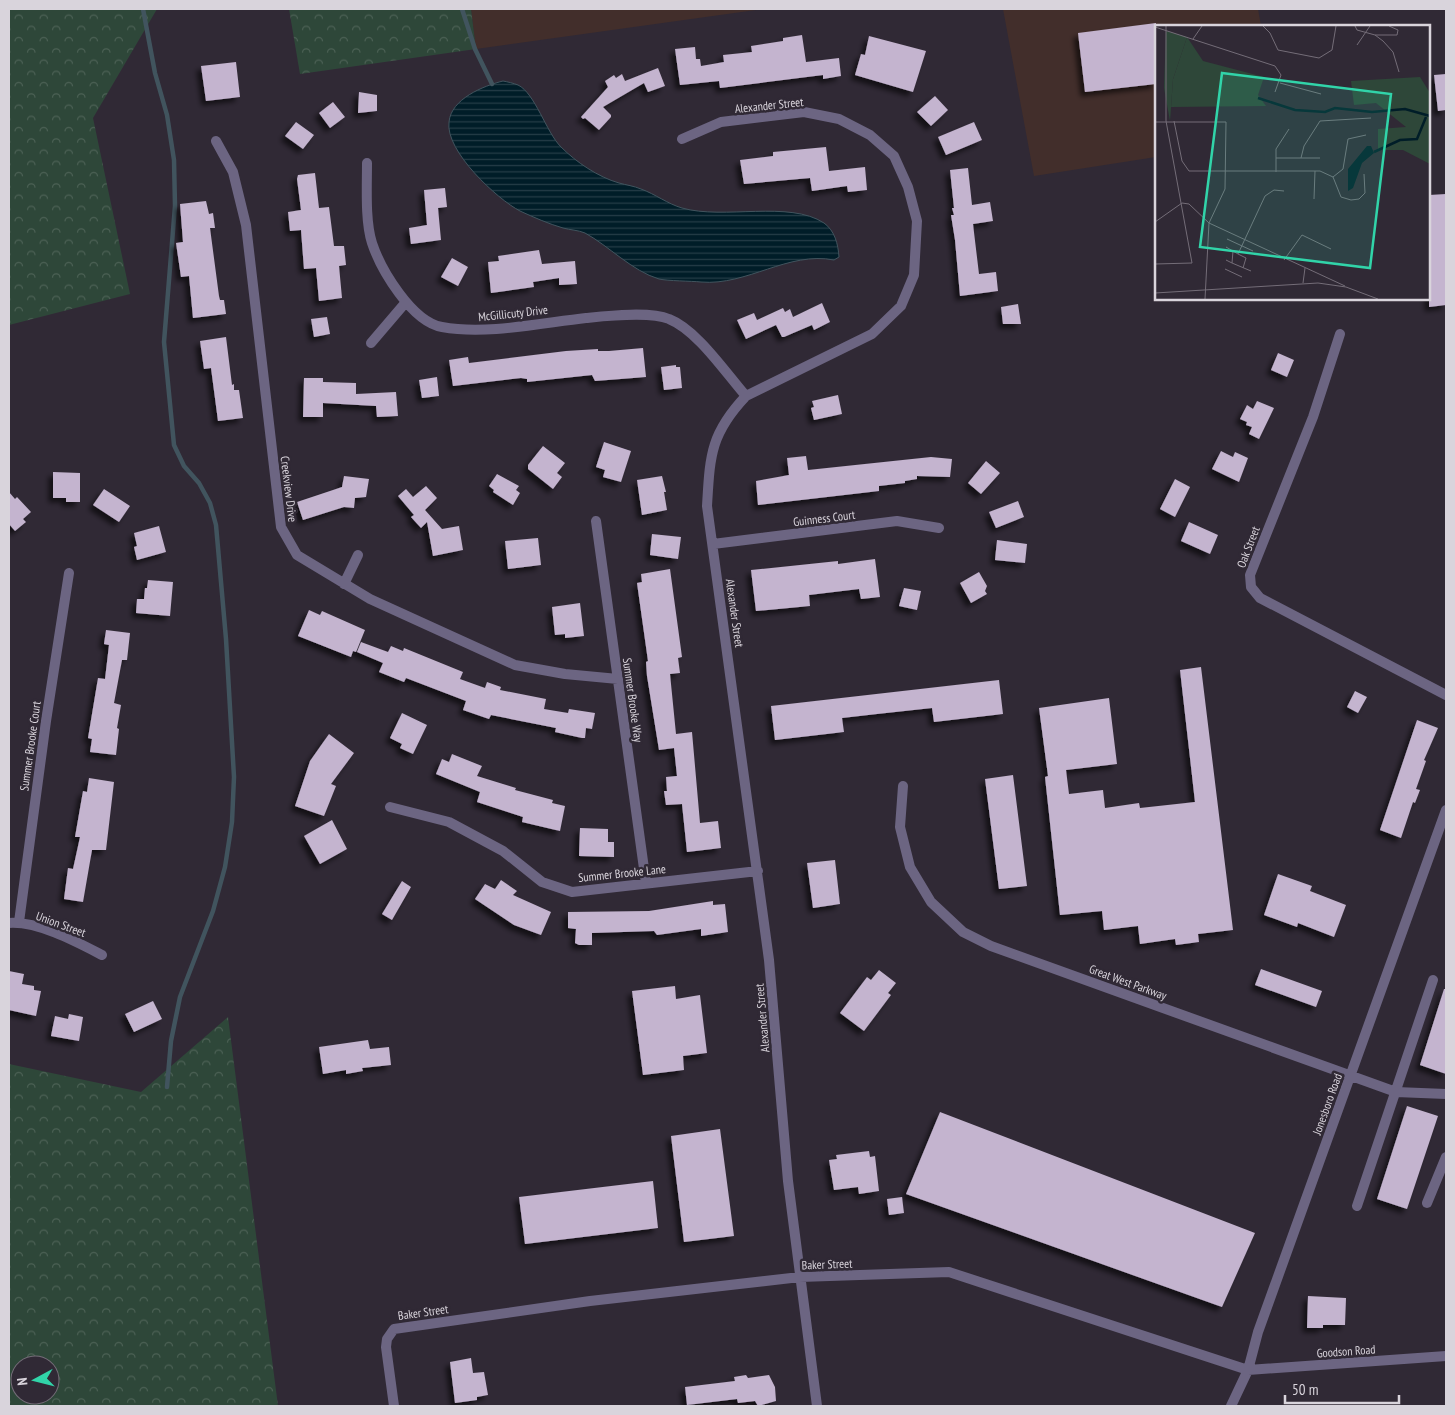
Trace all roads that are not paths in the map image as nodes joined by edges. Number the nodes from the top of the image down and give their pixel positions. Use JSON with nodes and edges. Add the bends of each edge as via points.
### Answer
{"nodes":[{"id":1,"x":682,"y":139,"type":"dead end"},
{"id":2,"x":216,"y":141,"type":"dead end"},
{"id":3,"x":367,"y":164,"type":"dead end"},
{"id":4,"x":406,"y":302,"type":"junction"},
{"id":5,"x":1340,"y":334,"type":"dead end"},
{"id":6,"x":371,"y":343,"type":"dead end"},
{"id":7,"x":746,"y":396,"type":"junction"},
{"id":8,"x":596,"y":521,"type":"dead end"},
{"id":9,"x":939,"y":528,"type":"dead end"},
{"id":10,"x":713,"y":544,"type":"junction"},
{"id":11,"x":358,"y":555,"type":"dead end"},
{"id":12,"x":69,"y":573,"type":"dead end"},
{"id":13,"x":344,"y":584,"type":"junction"},
{"id":14,"x":618,"y":679,"type":"junction"},
{"id":15,"x":1446,"y":695,"type":"edge"},
{"id":16,"x":903,"y":786,"type":"dead end"},
{"id":17,"x":390,"y":807,"type":"dead end"},
{"id":18,"x":1446,"y":810,"type":"edge"},
{"id":19,"x":758,"y":871,"type":"junction"},
{"id":20,"x":646,"y":883,"type":"junction"},
{"id":21,"x":14,"y":922,"type":"edge"},
{"id":22,"x":102,"y":955,"type":"dead end"},
{"id":23,"x":1433,"y":980,"type":"dead end"},
{"id":24,"x":1351,"y":1076,"type":"junction"},
{"id":25,"x":1396,"y":1092,"type":"junction"},
{"id":26,"x":1446,"y":1094,"type":"edge"},
{"id":27,"x":1446,"y":1157,"type":"edge"},
{"id":28,"x":1427,"y":1203,"type":"dead end"},
{"id":29,"x":1357,"y":1206,"type":"dead end"},
{"id":30,"x":800,"y":1277,"type":"junction"},
{"id":31,"x":1446,"y":1356,"type":"edge"},
{"id":32,"x":1248,"y":1370,"type":"junction"},
{"id":33,"x":394,"y":1406,"type":"edge"},
{"id":34,"x":817,"y":1406,"type":"edge"},
{"id":35,"x":1231,"y":1406,"type":"edge"}],
"edges":[{"from":1,"to":7,"type":"street","name":"Alexander Street","via":[[721,122],[804,112],[839,119],[870,135],[894,156],[908,186],[917,222],[914,275],[900,306],[872,334]]},
{"from":2,"to":13,"type":"street","name":"Creekview Drive","via":[[233,172],[246,225],[281,527],[297,555]]},
{"from":3,"to":4,"type":"street","name":"McGillicuty Drive","via":[[372,241],[387,277]]},
{"from":4,"to":6,"type":"street"},
{"from":4,"to":7,"type":"street","name":"McGillicuty Drive","via":[[414,311],[440,327],[469,329],[598,316],[668,318],[689,331]]},
{"from":5,"to":15,"type":"street","name":"Oak Street","via":[[1313,417],[1250,575],[1250,587],[1260,598]]},
{"from":7,"to":10,"type":"street","name":"Alexander Street","via":[[719,430],[710,462],[707,506]]},
{"from":8,"to":14,"type":"street","name":"Summer Brooke Way"},
{"from":9,"to":10,"type":"street","name":"Guinness Court","via":[[897,521]]},
{"from":10,"to":19,"type":"street","name":"Alexander Street"},
{"from":11,"to":13,"type":"street"},
{"from":12,"to":21,"type":"street","name":"Summer Brooke Court"},
{"from":13,"to":14,"type":"street","name":"Creekview Drive","via":[[516,665]]},
{"from":14,"to":20,"type":"street","name":"Summer Brooke Way"},
{"from":16,"to":24,"type":"street","name":"Great West Parkway","via":[[900,827],[910,867],[931,902],[963,932],[991,946]]},
{"from":17,"to":20,"type":"street","name":"Summer Brooke Lane","via":[[449,822],[502,852],[542,882],[572,892]]},
{"from":18,"to":24,"type":"street","name":"Jonesboro Road"},
{"from":19,"to":20,"type":"street","name":"Summer Brooke Lane"},
{"from":19,"to":30,"type":"street","name":"Alexander Street"},
{"from":21,"to":22,"type":"street","name":"Union Street","via":[[71,938]]},
{"from":23,"to":25,"type":"street"},
{"from":24,"to":25,"type":"street","name":"Great West Parkway"},
{"from":24,"to":32,"type":"street","name":"Jonesboro Road","via":[[1258,1332]]},
{"from":25,"to":26,"type":"street","name":"Great West Parkway"},
{"from":25,"to":29,"type":"street"},
{"from":27,"to":28,"type":"street"},
{"from":30,"to":32,"type":"street","name":"Baker Street","via":[[949,1272]]},
{"from":30,"to":33,"type":"street","name":"Baker Street","via":[[590,1301],[394,1329],[386,1347]]},
{"from":30,"to":34,"type":"street","name":"Alexander Street"},
{"from":31,"to":32,"type":"street","name":"Goodson Road"},
{"from":32,"to":35,"type":"street","name":"Jonesboro Road"}]}
